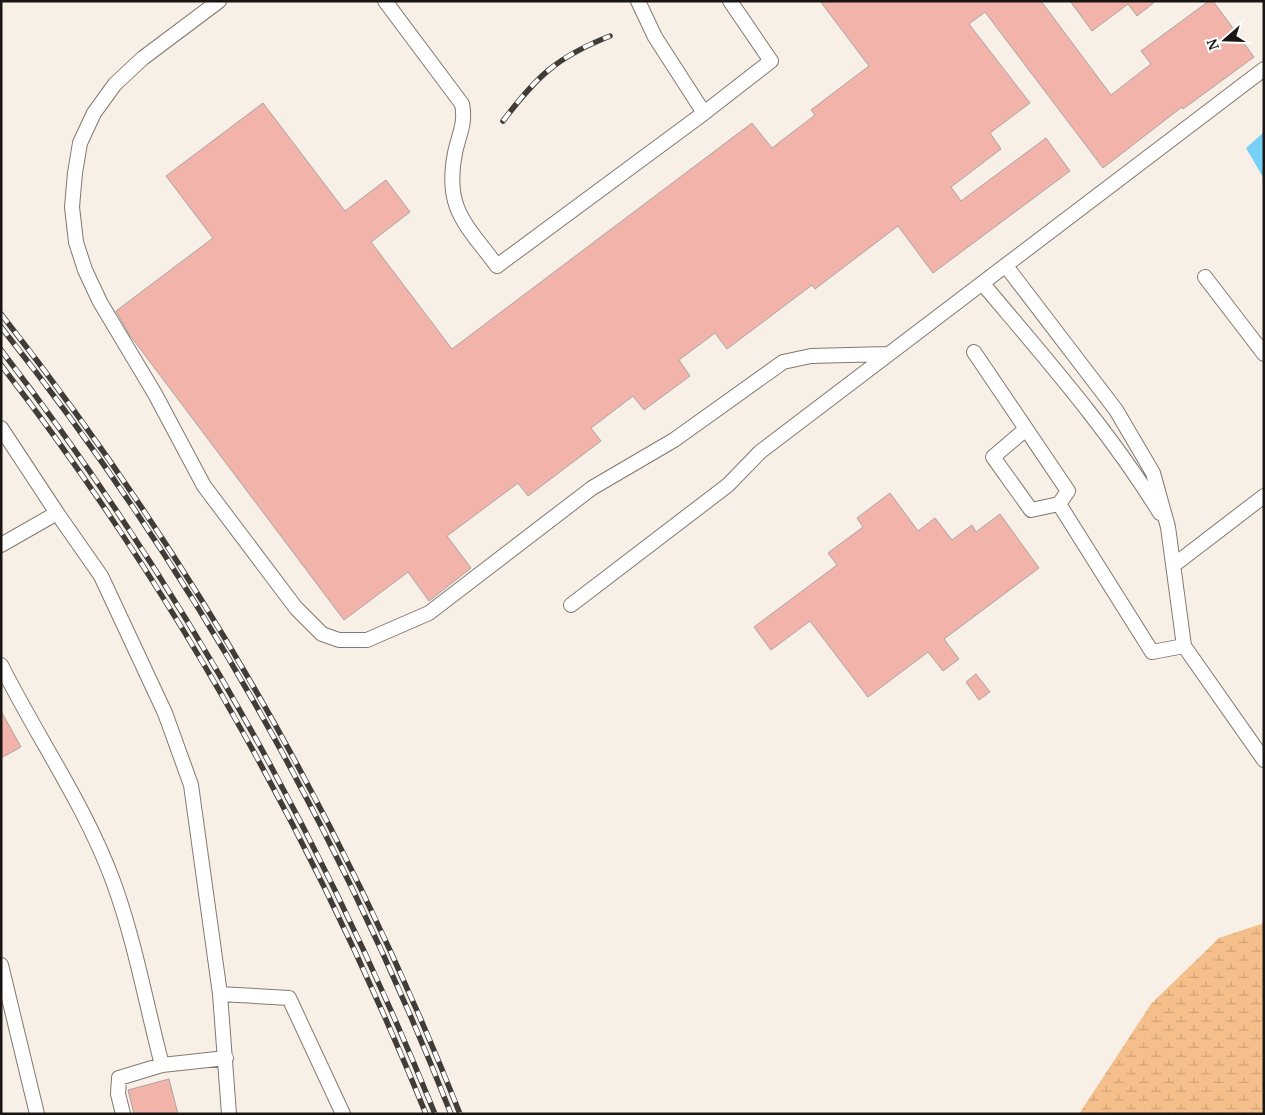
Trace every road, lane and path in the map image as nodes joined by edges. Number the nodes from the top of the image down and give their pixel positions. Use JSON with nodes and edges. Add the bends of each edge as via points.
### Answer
{"nodes":[{"id":1,"x":219,"y":1,"type":"edge"},
{"id":2,"x":385,"y":1,"type":"edge"},
{"id":3,"x":638,"y":1,"type":"edge"},
{"id":4,"x":730,"y":1,"type":"edge"},
{"id":5,"x":1264,"y":69,"type":"edge"},
{"id":6,"x":704,"y":113,"type":"junction"},
{"id":7,"x":1006,"y":266,"type":"junction"},
{"id":8,"x":1205,"y":277,"type":"dead end"},
{"id":9,"x":983,"y":284,"type":"junction"},
{"id":10,"x":974,"y":352,"type":"dead end"},
{"id":11,"x":887,"y":354,"type":"junction"},
{"id":12,"x":1264,"y":354,"type":"edge"},
{"id":13,"x":1,"y":428,"type":"edge"},
{"id":14,"x":1026,"y":429,"type":"junction"},
{"id":15,"x":1264,"y":496,"type":"edge"},
{"id":16,"x":1059,"y":504,"type":"junction"},
{"id":17,"x":57,"y":513,"type":"junction"},
{"id":18,"x":1168,"y":527,"type":"junction"},
{"id":19,"x":1,"y":545,"type":"edge"},
{"id":20,"x":1174,"y":566,"type":"junction"},
{"id":21,"x":571,"y":605,"type":"dead end"},
{"id":22,"x":1184,"y":646,"type":"junction"},
{"id":23,"x":1,"y":665,"type":"edge"},
{"id":24,"x":1264,"y":760,"type":"edge"},
{"id":25,"x":1,"y":965,"type":"edge"},
{"id":26,"x":220,"y":994,"type":"junction"},
{"id":27,"x":5,"y":999,"type":"edge"},
{"id":28,"x":1,"y":1016,"type":"edge"},
{"id":29,"x":226,"y":1058,"type":"junction"},
{"id":30,"x":162,"y":1065,"type":"junction"},
{"id":31,"x":37,"y":1114,"type":"edge"},
{"id":32,"x":123,"y":1114,"type":"edge"},
{"id":33,"x":229,"y":1114,"type":"edge"},
{"id":34,"x":343,"y":1114,"type":"edge"}],
"edges":[{"from":1,"to":11,"type":"lane","via":[[143,58],[115,84],[94,113],[80,143],[75,173],[72,207],[76,242],[100,302],[155,394],[204,486],[296,608],[322,634],[338,640],[367,640],[429,612],[592,488],[674,440],[783,362],[811,356]]},
{"from":2,"to":6,"type":"lane","via":[[462,104],[464,125],[450,176],[451,188],[462,219],[497,266]]},
{"from":3,"to":6,"type":"lane","via":[[655,36]]},
{"from":4,"to":6,"type":"lane","via":[[771,61]]},
{"from":5,"to":7,"type":"lane"},
{"from":7,"to":9,"type":"lane"},
{"from":7,"to":18,"type":"lane","via":[[1116,410],[1153,473]]},
{"from":8,"to":12,"type":"lane"},
{"from":9,"to":11,"type":"lane"},
{"from":9,"to":18,"type":"lane","via":[[1088,409],[1136,475]]},
{"from":10,"to":14,"type":"lane"},
{"from":11,"to":21,"type":"lane","via":[[760,452],[728,485]]},
{"from":13,"to":17,"type":"lane"},
{"from":14,"to":16,"type":"lane","via":[[1068,491]]},
{"from":14,"to":16,"type":"lane","via":[[993,457],[1031,510]]},
{"from":15,"to":20,"type":"lane"},
{"from":16,"to":22,"type":"lane","via":[[1152,652]]},
{"from":17,"to":19,"type":"lane"},
{"from":17,"to":26,"type":"lane","via":[[101,576],[165,713],[191,785]]},
{"from":18,"to":20,"type":"lane"},
{"from":20,"to":22,"type":"lane"},
{"from":22,"to":24,"type":"lane"},
{"from":23,"to":30,"type":"lane","via":[[87,821],[112,881],[129,929]]},
{"from":25,"to":27,"type":"lane"},
{"from":26,"to":29,"type":"lane"},
{"from":26,"to":34,"type":"lane","via":[[289,998]]},
{"from":27,"to":28,"type":"lane"},
{"from":27,"to":31,"type":"lane"},
{"from":29,"to":30,"type":"lane"},
{"from":29,"to":33,"type":"lane"},
{"from":30,"to":32,"type":"lane","via":[[119,1078],[118,1094]]}]}
